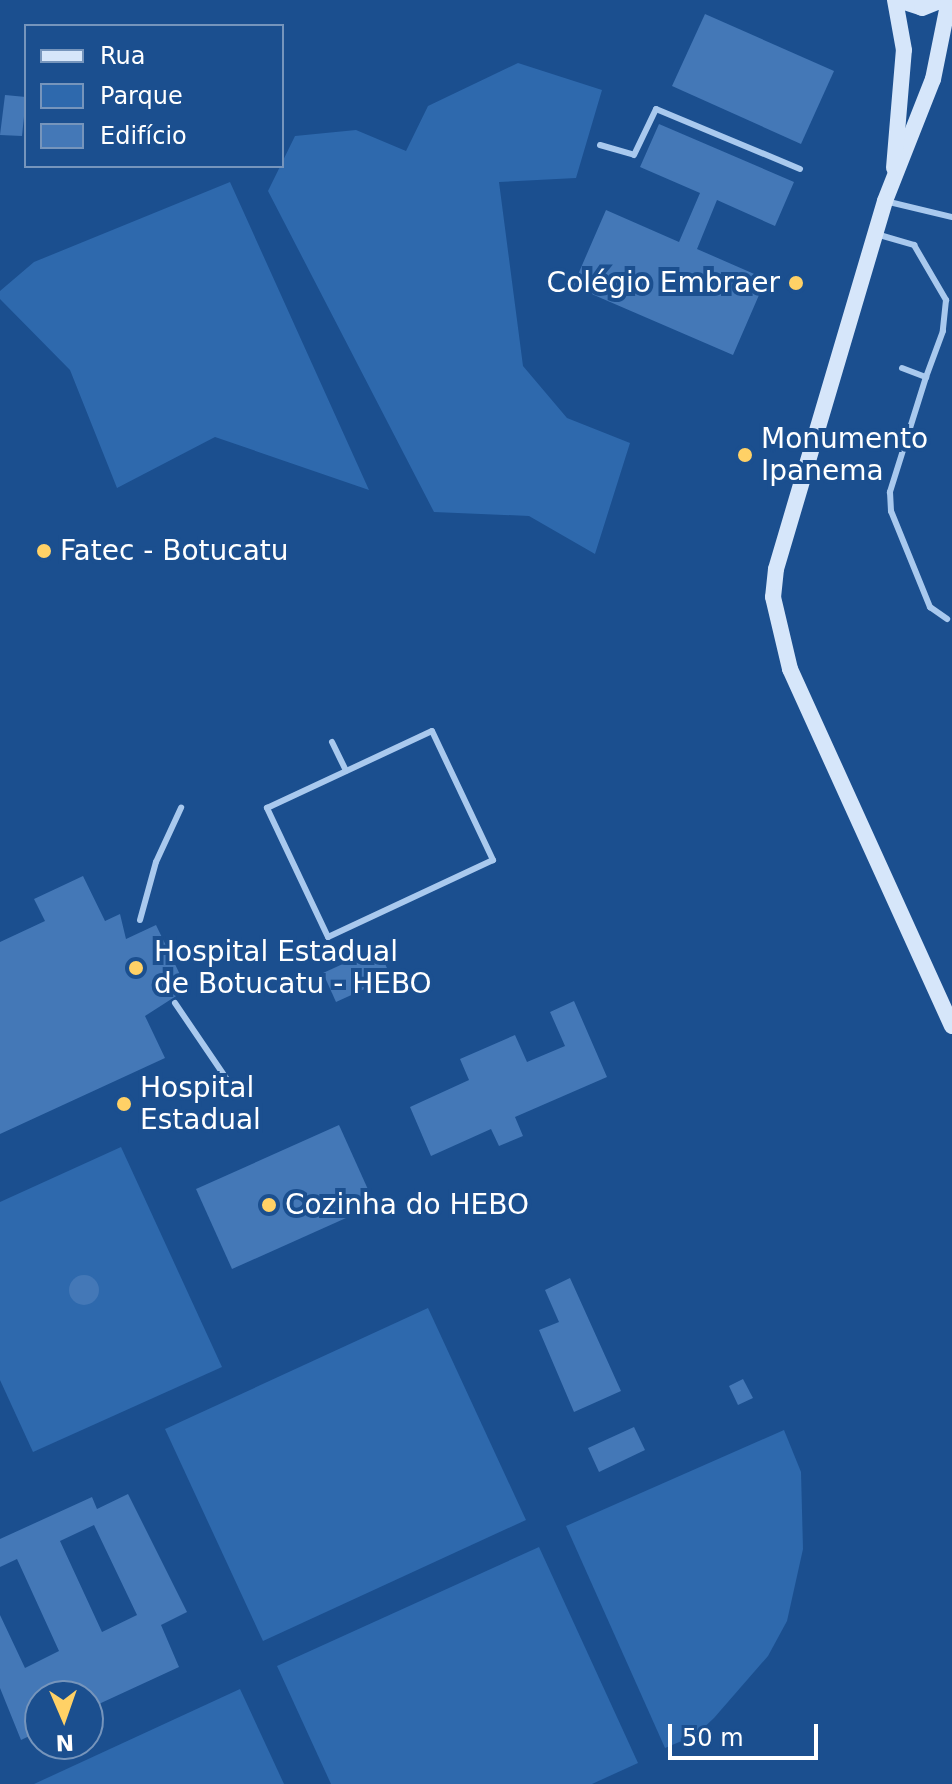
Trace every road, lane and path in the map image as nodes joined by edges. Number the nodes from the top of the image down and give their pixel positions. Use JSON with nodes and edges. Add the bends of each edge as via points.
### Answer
{"nodes":[{"id":1,"x":896,"y":0,"type":"edge"},
{"id":2,"x":942,"y":0,"type":"edge"},
{"id":3,"x":949,"y":0,"type":"edge"},
{"id":4,"x":600,"y":145,"type":"dead end"},
{"id":5,"x":800,"y":169,"type":"dead end"},
{"id":6,"x":893,"y":177,"type":"junction"},
{"id":7,"x":885,"y":201,"type":"junction"},
{"id":8,"x":952,"y":217,"type":"edge"},
{"id":9,"x":876,"y":234,"type":"junction"},
{"id":10,"x":902,"y":368,"type":"dead end"},
{"id":11,"x":926,"y":377,"type":"junction"},
{"id":12,"x":947,"y":619,"type":"dead end"},
{"id":13,"x":332,"y":742,"type":"dead end"},
{"id":14,"x":346,"y":771,"type":"junction"},
{"id":15,"x":181,"y":808,"type":"dead end"},
{"id":16,"x":140,"y":920,"type":"dead end"},
{"id":17,"x":175,"y":1003,"type":"dead end"},
{"id":18,"x":952,"y":1026,"type":"edge"},
{"id":19,"x":226,"y":1078,"type":"dead end"}],
"edges":[{"from":1,"to":2,"type":"main road","via":[[922,8]]},
{"from":1,"to":6,"type":"main road","via":[[904,50]]},
{"from":3,"to":6,"type":"main road","via":[[933,79]]},
{"from":4,"to":5,"type":"lane","via":[[634,155],[656,109]]},
{"from":6,"to":7,"type":"main road"},
{"from":7,"to":8,"type":"lane"},
{"from":7,"to":9,"type":"main road"},
{"from":9,"to":11,"type":"lane","via":[[914,245],[946,300],[943,331]]},
{"from":9,"to":18,"type":"main road","via":[[776,569],[773,597],[790,669]]},
{"from":10,"to":11,"type":"lane"},
{"from":11,"to":12,"type":"lane","via":[[889,504],[930,607]]},
{"from":13,"to":14,"type":"lane"},
{"from":14,"to":14,"type":"lane","via":[[267,808],[328,937],[493,860],[432,731]]},
{"from":15,"to":16,"type":"lane"},
{"from":17,"to":19,"type":"lane"}]}
